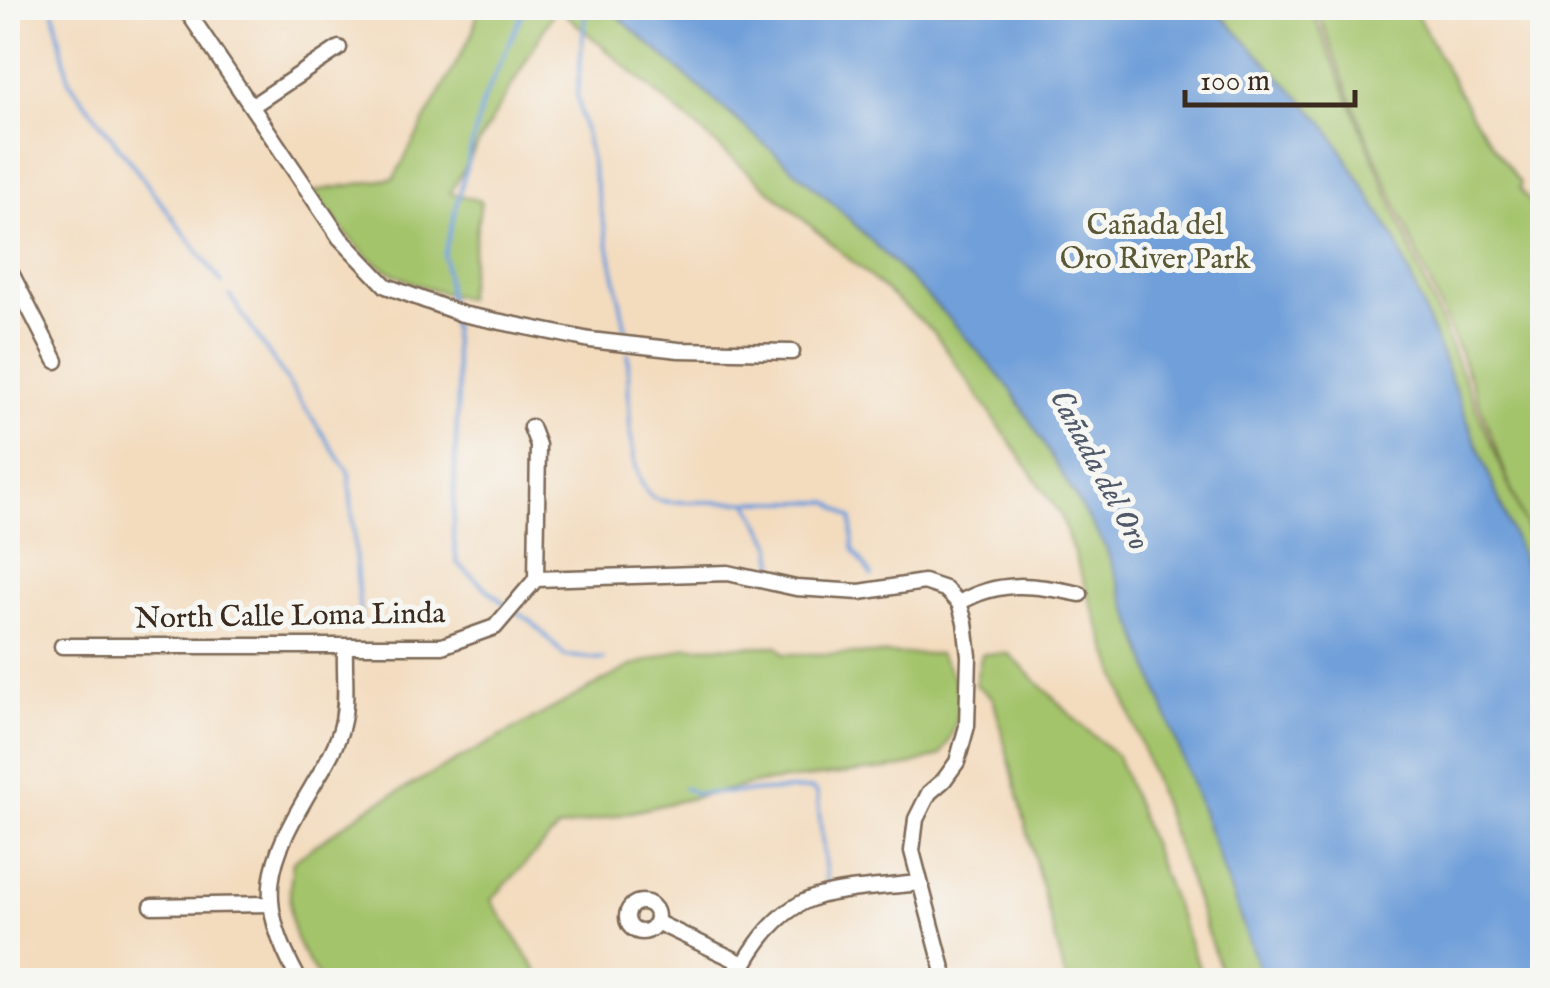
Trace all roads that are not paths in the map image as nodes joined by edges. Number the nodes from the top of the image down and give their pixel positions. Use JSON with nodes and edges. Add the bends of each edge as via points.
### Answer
{"nodes":[{"id":1,"x":186,"y":8,"type":"edge"},
{"id":2,"x":339,"y":48,"type":"dead end"},
{"id":3,"x":252,"y":106,"type":"junction"},
{"id":4,"x":8,"y":267,"type":"edge"},
{"id":5,"x":792,"y":352,"type":"dead end"},
{"id":6,"x":56,"y":361,"type":"dead end"},
{"id":7,"x":531,"y":427,"type":"dead end"},
{"id":8,"x":536,"y":578,"type":"junction"},
{"id":9,"x":1080,"y":594,"type":"dead end"},
{"id":10,"x":959,"y":602,"type":"junction"},
{"id":11,"x":62,"y":646,"type":"dead end"},
{"id":12,"x":344,"y":648,"type":"junction"},
{"id":13,"x":918,"y":883,"type":"junction"},
{"id":14,"x":269,"y":904,"type":"junction"},
{"id":15,"x":152,"y":906,"type":"dead end"},
{"id":16,"x":656,"y":922,"type":"dead end"},
{"id":17,"x":744,"y":964,"type":"junction"},
{"id":18,"x":299,"y":980,"type":"edge"},
{"id":19,"x":736,"y":980,"type":"edge"},
{"id":20,"x":946,"y":980,"type":"edge"}],
"edges":[{"from":1,"to":3,"type":"street"},
{"from":2,"to":3,"type":"street"},
{"from":3,"to":5,"type":"street","via":[[340,238],[386,286],[462,314],[590,340]]},
{"from":4,"to":6,"type":"street"},
{"from":7,"to":8,"type":"street","via":[[538,445]]},
{"from":8,"to":10,"type":"street","via":[[728,573],[796,588],[860,592],[924,582]]},
{"from":8,"to":12,"type":"street","name":"North Calle Loma Linda","via":[[495,628],[442,646]]},
{"from":9,"to":10,"type":"street","via":[[1007,586],[979,590]]},
{"from":10,"to":13,"type":"street","via":[[970,656],[967,726],[957,762],[916,819]]},
{"from":11,"to":12,"type":"street","name":"North Calle Loma Linda"},
{"from":12,"to":14,"type":"street","via":[[342,724],[284,836]]},
{"from":13,"to":17,"type":"street","via":[[814,897],[776,922]]},
{"from":13,"to":20,"type":"street"},
{"from":14,"to":15,"type":"street"},
{"from":14,"to":18,"type":"street"},
{"from":16,"to":17,"type":"street"},
{"from":17,"to":19,"type":"street"}]}
